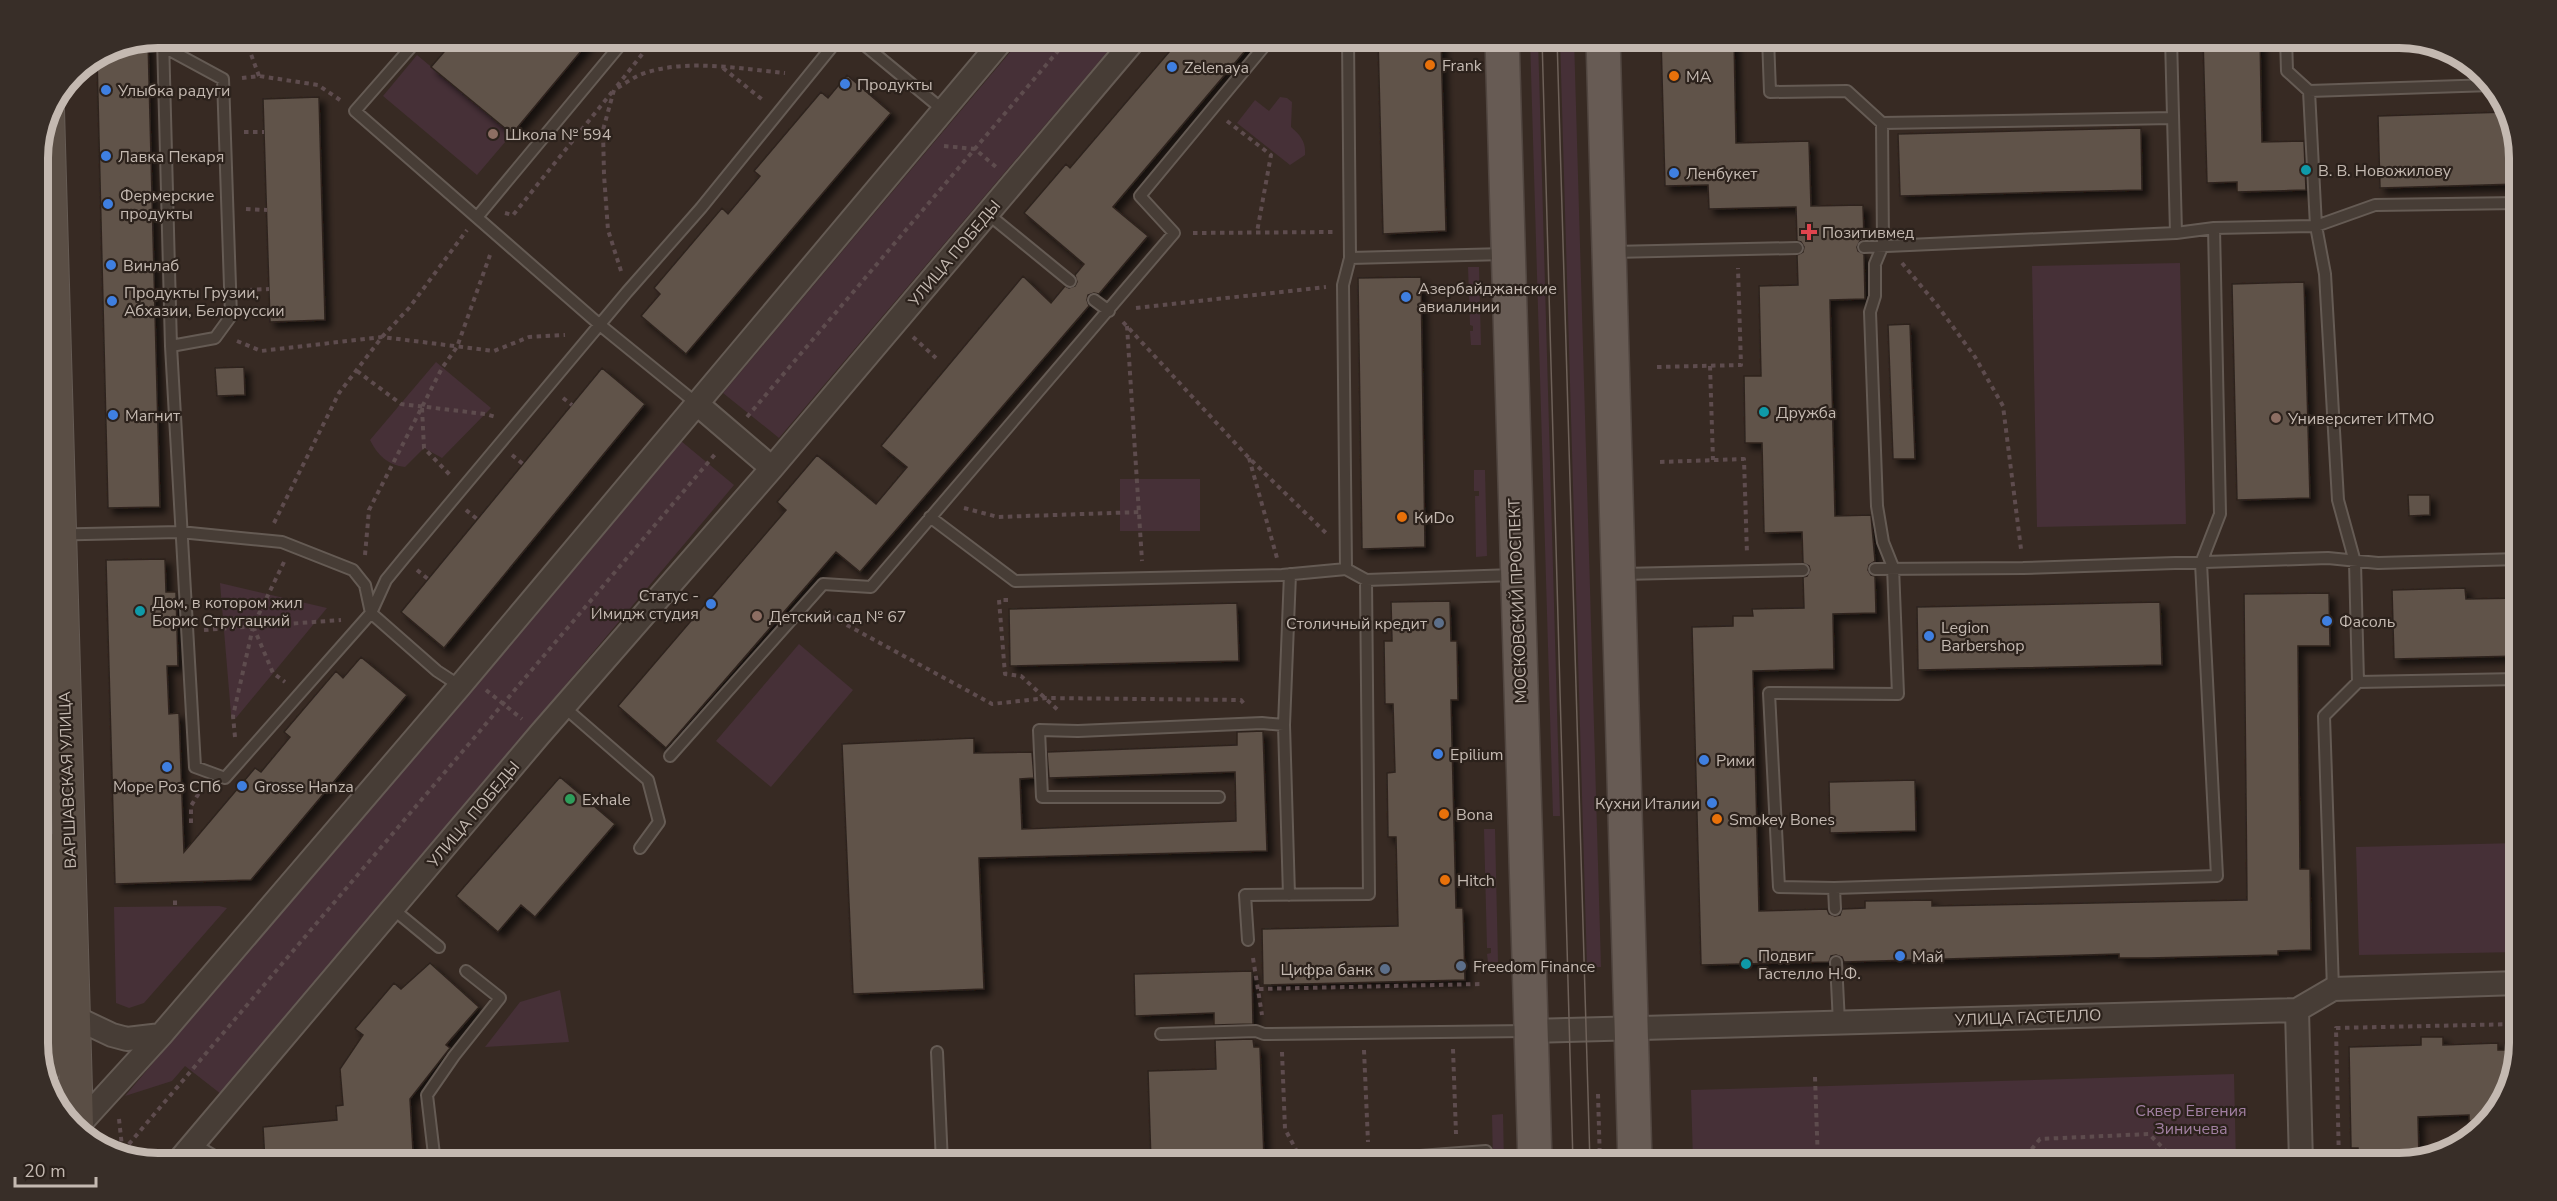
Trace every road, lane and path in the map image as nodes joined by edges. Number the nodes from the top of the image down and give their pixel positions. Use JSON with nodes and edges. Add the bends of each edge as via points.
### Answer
{"nodes":[{"id":1,"x":163,"y":48,"type":"edge"},
{"id":2,"x":173,"y":48,"type":"edge"},
{"id":3,"x":249,"y":48,"type":"edge"},
{"id":4,"x":410,"y":48,"type":"edge"},
{"id":5,"x":618,"y":48,"type":"edge"},
{"id":6,"x":647,"y":48,"type":"edge"},
{"id":7,"x":830,"y":48,"type":"edge"},
{"id":8,"x":868,"y":48,"type":"edge"},
{"id":9,"x":996,"y":48,"type":"edge"},
{"id":10,"x":1061,"y":48,"type":"edge"},
{"id":11,"x":1128,"y":48,"type":"edge"},
{"id":12,"x":1263,"y":48,"type":"edge"},
{"id":13,"x":1348,"y":48,"type":"edge"},
{"id":14,"x":1502,"y":48,"type":"edge"},
{"id":15,"x":1603,"y":48,"type":"edge"},
{"id":16,"x":1768,"y":48,"type":"edge"},
{"id":17,"x":2170,"y":48,"type":"edge"},
{"id":18,"x":2286,"y":48,"type":"edge"},
{"id":19,"x":723,"y":67,"type":"junction"},
{"id":20,"x":807,"y":75,"type":"junction"},
{"id":21,"x":259,"y":76,"type":"junction"},
{"id":22,"x":223,"y":79,"type":"junction"},
{"id":23,"x":2481,"y":85,"type":"edge"},
{"id":24,"x":614,"y":90,"type":"junction"},
{"id":25,"x":2309,"y":91,"type":"junction"},
{"id":26,"x":1212,"y":109,"type":"junction"},
{"id":27,"x":943,"y":110,"type":"junction"},
{"id":28,"x":355,"y":111,"type":"junction"},
{"id":29,"x":778,"y":112,"type":"junction"},
{"id":30,"x":2173,"y":118,"type":"junction"},
{"id":31,"x":1882,"y":123,"type":"junction"},
{"id":32,"x":942,"y":146,"type":"dead end"},
{"id":33,"x":975,"y":149,"type":"junction"},
{"id":34,"x":993,"y":165,"type":"dead end"},
{"id":35,"x":2509,"y":203,"type":"edge"},
{"id":36,"x":482,"y":212,"type":"junction"},
{"id":37,"x":988,"y":214,"type":"junction"},
{"id":38,"x":2316,"y":226,"type":"junction"},
{"id":39,"x":2214,"y":228,"type":"junction"},
{"id":40,"x":1257,"y":232,"type":"junction"},
{"id":41,"x":1350,"y":232,"type":"junction"},
{"id":42,"x":1174,"y":233,"type":"junction"},
{"id":43,"x":2176,"y":233,"type":"junction"},
{"id":44,"x":497,"y":234,"type":"junction"},
{"id":45,"x":1884,"y":245,"type":"junction"},
{"id":46,"x":1864,"y":247,"type":"dead end"},
{"id":47,"x":1797,"y":248,"type":"dead end"},
{"id":48,"x":1738,"y":249,"type":"junction"},
{"id":49,"x":1609,"y":252,"type":"junction"},
{"id":50,"x":1508,"y":254,"type":"junction"},
{"id":51,"x":1350,"y":258,"type":"junction"},
{"id":52,"x":1070,"y":281,"type":"dead end"},
{"id":53,"x":1343,"y":285,"type":"junction"},
{"id":54,"x":627,"y":292,"type":"junction"},
{"id":55,"x":1094,"y":300,"type":"dead end"},
{"id":56,"x":1109,"y":311,"type":"junction"},
{"id":57,"x":595,"y":321,"type":"junction"},
{"id":58,"x":1127,"y":325,"type":"junction"},
{"id":59,"x":906,"y":331,"type":"dead end"},
{"id":60,"x":382,"y":337,"type":"junction"},
{"id":61,"x":215,"y":338,"type":"junction"},
{"id":62,"x":171,"y":346,"type":"junction"},
{"id":63,"x":457,"y":347,"type":"junction"},
{"id":64,"x":936,"y":358,"type":"dead end"},
{"id":65,"x":1710,"y":366,"type":"junction"},
{"id":66,"x":1657,"y":367,"type":"dead end"},
{"id":67,"x":357,"y":371,"type":"junction"},
{"id":68,"x":48,"y":398,"type":"edge"},
{"id":69,"x":696,"y":404,"type":"junction"},
{"id":70,"x":422,"y":407,"type":"junction"},
{"id":71,"x":516,"y":423,"type":"junction"},
{"id":72,"x":733,"y":434,"type":"junction"},
{"id":73,"x":1249,"y":458,"type":"junction"},
{"id":74,"x":1713,"y":460,"type":"junction"},
{"id":75,"x":1660,"y":462,"type":"dead end"},
{"id":76,"x":772,"y":468,"type":"junction"},
{"id":77,"x":462,"y":488,"type":"junction"},
{"id":78,"x":942,"y":502,"type":"junction"},
{"id":79,"x":1140,"y":512,"type":"junction"},
{"id":80,"x":930,"y":518,"type":"junction"},
{"id":81,"x":180,"y":532,"type":"junction"},
{"id":82,"x":49,"y":534,"type":"edge"},
{"id":83,"x":265,"y":540,"type":"junction"},
{"id":84,"x":292,"y":545,"type":"junction"},
{"id":85,"x":1346,"y":554,"type":"junction"},
{"id":86,"x":2509,"y":559,"type":"edge"},
{"id":87,"x":2355,"y":562,"type":"junction"},
{"id":88,"x":2201,"y":563,"type":"junction"},
{"id":89,"x":1893,"y":567,"type":"junction"},
{"id":90,"x":2023,"y":568,"type":"junction"},
{"id":91,"x":1346,"y":569,"type":"junction"},
{"id":92,"x":1875,"y":569,"type":"dead end"},
{"id":93,"x":1803,"y":570,"type":"dead end"},
{"id":94,"x":1748,"y":572,"type":"junction"},
{"id":95,"x":1286,"y":574,"type":"junction"},
{"id":96,"x":1618,"y":574,"type":"junction"},
{"id":97,"x":1517,"y":575,"type":"junction"},
{"id":98,"x":1143,"y":578,"type":"junction"},
{"id":99,"x":1366,"y":580,"type":"junction"},
{"id":100,"x":1025,"y":581,"type":"junction"},
{"id":101,"x":365,"y":585,"type":"junction"},
{"id":102,"x":806,"y":602,"type":"junction"},
{"id":103,"x":369,"y":616,"type":"junction"},
{"id":104,"x":253,"y":626,"type":"junction"},
{"id":105,"x":189,"y":631,"type":"junction"},
{"id":106,"x":2509,"y":679,"type":"edge"},
{"id":107,"x":2358,"y":682,"type":"junction"},
{"id":108,"x":469,"y":685,"type":"junction"},
{"id":109,"x":299,"y":694,"type":"junction"},
{"id":110,"x":1046,"y":698,"type":"junction"},
{"id":111,"x":501,"y":704,"type":"junction"},
{"id":112,"x":564,"y":707,"type":"junction"},
{"id":113,"x":526,"y":721,"type":"dead end"},
{"id":114,"x":1262,"y":723,"type":"junction"},
{"id":115,"x":1284,"y":725,"type":"junction"},
{"id":116,"x":1078,"y":731,"type":"junction"},
{"id":117,"x":670,"y":756,"type":"dead end"},
{"id":118,"x":236,"y":765,"type":"junction"},
{"id":119,"x":212,"y":773,"type":"junction"},
{"id":120,"x":1219,"y":797,"type":"dead end"},
{"id":121,"x":191,"y":823,"type":"dead end"},
{"id":122,"x":640,"y":848,"type":"dead end"},
{"id":123,"x":1834,"y":888,"type":"junction"},
{"id":124,"x":1289,"y":895,"type":"junction"},
{"id":125,"x":393,"y":909,"type":"junction"},
{"id":126,"x":1835,"y":909,"type":"dead end"},
{"id":127,"x":1248,"y":940,"type":"joint"},
{"id":128,"x":439,"y":947,"type":"dead end"},
{"id":129,"x":1836,"y":962,"type":"dead end"},
{"id":130,"x":466,"y":971,"type":"dead end"},
{"id":131,"x":2509,"y":983,"type":"edge"},
{"id":132,"x":1482,"y":984,"type":"dead end"},
{"id":133,"x":1259,"y":989,"type":"junction"},
{"id":134,"x":2333,"y":989,"type":"junction"},
{"id":135,"x":2297,"y":1010,"type":"junction"},
{"id":136,"x":74,"y":1017,"type":"junction"},
{"id":137,"x":1839,"y":1023,"type":"junction"},
{"id":138,"x":2509,"y":1024,"type":"edge"},
{"id":139,"x":1632,"y":1028,"type":"junction"},
{"id":140,"x":1453,"y":1030,"type":"junction"},
{"id":141,"x":1530,"y":1031,"type":"junction"},
{"id":142,"x":1364,"y":1032,"type":"junction"},
{"id":143,"x":1282,"y":1033,"type":"junction"},
{"id":144,"x":1161,"y":1034,"type":"dead end"},
{"id":145,"x":1264,"y":1034,"type":"junction"},
{"id":146,"x":161,"y":1035,"type":"junction"},
{"id":147,"x":938,"y":1052,"type":"dead end"},
{"id":148,"x":1815,"y":1077,"type":"dead end"},
{"id":149,"x":1598,"y":1094,"type":"dead end"},
{"id":150,"x":117,"y":1110,"type":"dead end"},
{"id":151,"x":77,"y":1117,"type":"edge"},
{"id":152,"x":81,"y":1121,"type":"edge"},
{"id":153,"x":1456,"y":1143,"type":"dead end"},
{"id":154,"x":194,"y":1144,"type":"junction"},
{"id":155,"x":122,"y":1147,"type":"edge"},
{"id":156,"x":128,"y":1148,"type":"edge"},
{"id":157,"x":1486,"y":1152,"type":"dead end"},
{"id":158,"x":186,"y":1153,"type":"edge"},
{"id":159,"x":208,"y":1153,"type":"edge"},
{"id":160,"x":434,"y":1153,"type":"edge"},
{"id":161,"x":942,"y":1153,"type":"edge"},
{"id":162,"x":1297,"y":1153,"type":"edge"},
{"id":163,"x":1369,"y":1153,"type":"edge"},
{"id":164,"x":1471,"y":1153,"type":"edge"},
{"id":165,"x":1535,"y":1153,"type":"edge"},
{"id":166,"x":1600,"y":1153,"type":"edge"},
{"id":167,"x":1635,"y":1153,"type":"edge"},
{"id":168,"x":1818,"y":1153,"type":"edge"},
{"id":169,"x":2029,"y":1153,"type":"edge"},
{"id":170,"x":2167,"y":1153,"type":"edge"},
{"id":171,"x":2301,"y":1153,"type":"edge"},
{"id":172,"x":2339,"y":1153,"type":"edge"}],
"edges":[{"from":1,"to":62,"type":"lane"},
{"from":2,"to":22,"type":"lane"},
{"from":3,"to":21,"type":"path"},
{"from":4,"to":28,"type":"lane"},
{"from":5,"to":36,"type":"lane"},
{"from":6,"to":24,"type":"path"},
{"from":7,"to":20,"type":"lane"},
{"from":8,"to":27,"type":"lane"},
{"from":9,"to":27,"type":"street"},
{"from":10,"to":33,"type":"path"},
{"from":11,"to":37,"type":"street","name":"УЛИЦА ПОБЕДЫ"},
{"from":12,"to":26,"type":"lane"},
{"from":13,"to":41,"type":"lane"},
{"from":14,"to":50,"type":"main road","name":"МОСКОВСКИЙ ПРОСПЕКТ"},
{"from":15,"to":49,"type":"main road"},
{"from":16,"to":31,"type":"lane","via":[[1770,92],[1847,91]]},
{"from":17,"to":30,"type":"lane"},
{"from":18,"to":25,"type":"lane","via":[[2287,71]]},
{"from":19,"to":20,"type":"path"},
{"from":19,"to":24,"type":"path","via":[[668,68],[641,74]]},
{"from":19,"to":29,"type":"path"},
{"from":20,"to":29,"type":"lane"},
{"from":21,"to":22,"type":"path"},
{"from":21,"to":28,"type":"path","via":[[318,85]]},
{"from":22,"to":61,"type":"lane","via":[[231,316]]},
{"from":23,"to":25,"type":"lane"},
{"from":24,"to":36,"type":"path","via":[[513,215]]},
{"from":24,"to":54,"type":"path","via":[[603,130],[603,175],[608,230]]},
{"from":25,"to":38,"type":"lane"},
{"from":26,"to":40,"type":"path","via":[[1271,154]]},
{"from":26,"to":42,"type":"lane","via":[[1140,196]]},
{"from":27,"to":69,"type":"street"},
{"from":28,"to":36,"type":"lane"},
{"from":29,"to":54,"type":"lane"},
{"from":30,"to":31,"type":"lane"},
{"from":30,"to":43,"type":"lane"},
{"from":31,"to":45,"type":"lane"},
{"from":32,"to":33,"type":"path"},
{"from":33,"to":34,"type":"path"},
{"from":33,"to":72,"type":"path"},
{"from":35,"to":38,"type":"lane","via":[[2375,205]]},
{"from":36,"to":44,"type":"lane"},
{"from":36,"to":60,"type":"path"},
{"from":37,"to":52,"type":"lane"},
{"from":37,"to":76,"type":"street","name":"УЛИЦА ПОБЕДЫ"},
{"from":38,"to":39,"type":"lane"},
{"from":38,"to":87,"type":"lane","via":[[2325,274],[2338,500]]},
{"from":39,"to":43,"type":"lane"},
{"from":39,"to":88,"type":"lane","via":[[2220,514]]},
{"from":40,"to":41,"type":"path"},
{"from":40,"to":42,"type":"path"},
{"from":41,"to":51,"type":"lane"},
{"from":42,"to":56,"type":"lane"},
{"from":43,"to":45,"type":"lane"},
{"from":44,"to":57,"type":"lane"},
{"from":44,"to":63,"type":"path"},
{"from":45,"to":46,"type":"lane"},
{"from":45,"to":89,"type":"lane","via":[[1875,264],[1875,296],[1870,312],[1877,506],[1883,542]]},
{"from":45,"to":90,"type":"path","via":[[1937,305],[1975,357],[2003,406]]},
{"from":47,"to":48,"type":"lane"},
{"from":48,"to":49,"type":"lane"},
{"from":48,"to":65,"type":"path","via":[[1741,365]]},
{"from":49,"to":96,"type":"main road"},
{"from":50,"to":51,"type":"lane"},
{"from":50,"to":97,"type":"main road","name":"МОСКОВСКИЙ ПРОСПЕКТ"},
{"from":51,"to":53,"type":"lane"},
{"from":53,"to":56,"type":"path"},
{"from":53,"to":85,"type":"lane"},
{"from":54,"to":57,"type":"lane"},
{"from":55,"to":56,"type":"lane"},
{"from":56,"to":58,"type":"path"},
{"from":56,"to":78,"type":"lane"},
{"from":57,"to":63,"type":"path","via":[[574,335],[529,337],[494,351]]},
{"from":57,"to":69,"type":"lane"},
{"from":57,"to":71,"type":"lane"},
{"from":58,"to":73,"type":"path"},
{"from":58,"to":79,"type":"path"},
{"from":59,"to":64,"type":"path"},
{"from":60,"to":61,"type":"path","via":[[261,351],[238,341]]},
{"from":60,"to":63,"type":"path"},
{"from":60,"to":67,"type":"path"},
{"from":61,"to":62,"type":"lane"},
{"from":62,"to":81,"type":"lane"},
{"from":63,"to":70,"type":"path"},
{"from":65,"to":66,"type":"path"},
{"from":65,"to":74,"type":"path"},
{"from":67,"to":70,"type":"path","via":[[401,404]]},
{"from":67,"to":83,"type":"path","via":[[339,393]]},
{"from":68,"to":82,"type":"street","name":"ВАРШАВСКАЯ УЛИЦА"},
{"from":69,"to":72,"type":"street"},
{"from":69,"to":108,"type":"street"},
{"from":70,"to":71,"type":"path","via":[[485,414]]},
{"from":70,"to":77,"type":"path","via":[[423,448]]},
{"from":70,"to":101,"type":"path","via":[[369,510]]},
{"from":71,"to":77,"type":"lane"},
{"from":72,"to":76,"type":"street"},
{"from":72,"to":111,"type":"path"},
{"from":73,"to":85,"type":"path"},
{"from":73,"to":95,"type":"path"},
{"from":74,"to":75,"type":"path"},
{"from":74,"to":94,"type":"path","via":[[1744,459]]},
{"from":76,"to":112,"type":"street","name":"УЛИЦА ПОБЕДЫ"},
{"from":77,"to":103,"type":"lane","via":[[386,580]]},
{"from":78,"to":79,"type":"path","via":[[998,517]]},
{"from":78,"to":80,"type":"lane"},
{"from":79,"to":98,"type":"path"},
{"from":80,"to":100,"type":"lane","via":[[1015,581]]},
{"from":80,"to":102,"type":"lane","via":[[871,587],[823,584]]},
{"from":81,"to":82,"type":"lane"},
{"from":81,"to":83,"type":"lane"},
{"from":81,"to":105,"type":"lane"},
{"from":82,"to":136,"type":"street","name":"ВАРШАВСКАЯ УЛИЦА"},
{"from":83,"to":84,"type":"lane"},
{"from":84,"to":101,"type":"lane","via":[[353,570]]},
{"from":84,"to":104,"type":"path"},
{"from":85,"to":91,"type":"lane"},
{"from":86,"to":87,"type":"lane"},
{"from":87,"to":88,"type":"lane","via":[[2328,558]]},
{"from":87,"to":107,"type":"lane"},
{"from":88,"to":90,"type":"lane"},
{"from":88,"to":123,"type":"lane","via":[[2217,876]]},
{"from":89,"to":90,"type":"lane"},
{"from":89,"to":92,"type":"lane"},
{"from":89,"to":123,"type":"lane","via":[[1898,694],[1769,693],[1779,887]]},
{"from":91,"to":95,"type":"lane"},
{"from":91,"to":99,"type":"lane"},
{"from":93,"to":94,"type":"lane"},
{"from":94,"to":96,"type":"lane"},
{"from":95,"to":98,"type":"lane"},
{"from":95,"to":115,"type":"lane"},
{"from":96,"to":139,"type":"main road"},
{"from":97,"to":99,"type":"lane"},
{"from":97,"to":141,"type":"main road","name":"МОСКОВСКИЙ ПРОСПЕКТ"},
{"from":98,"to":100,"type":"lane"},
{"from":99,"to":124,"type":"lane","via":[[1369,894]]},
{"from":100,"to":110,"type":"path","via":[[1026,600],[999,600],[1005,674],[1021,676]]},
{"from":101,"to":103,"type":"lane"},
{"from":102,"to":110,"type":"path","via":[[992,704]]},
{"from":102,"to":117,"type":"lane"},
{"from":103,"to":104,"type":"path"},
{"from":103,"to":108,"type":"lane","via":[[437,671]]},
{"from":103,"to":109,"type":"lane"},
{"from":104,"to":105,"type":"path"},
{"from":104,"to":109,"type":"path","via":[[273,673]]},
{"from":104,"to":118,"type":"path","via":[[233,716]]},
{"from":105,"to":119,"type":"lane","via":[[195,767]]},
{"from":106,"to":107,"type":"lane"},
{"from":107,"to":134,"type":"lane","via":[[2324,716]]},
{"from":108,"to":111,"type":"path"},
{"from":108,"to":146,"type":"street"},
{"from":109,"to":118,"type":"lane"},
{"from":110,"to":114,"type":"path","via":[[1241,700]]},
{"from":110,"to":116,"type":"path"},
{"from":111,"to":113,"type":"path"},
{"from":111,"to":156,"type":"path"},
{"from":112,"to":122,"type":"lane","via":[[648,780],[658,822]]},
{"from":112,"to":125,"type":"street","name":"УЛИЦА ПОБЕДЫ"},
{"from":114,"to":115,"type":"lane"},
{"from":114,"to":116,"type":"lane"},
{"from":115,"to":124,"type":"lane"},
{"from":116,"to":120,"type":"lane","via":[[1039,730],[1042,797]]},
{"from":118,"to":119,"type":"lane","via":[[225,778]]},
{"from":119,"to":121,"type":"path","via":[[191,806]]},
{"from":123,"to":126,"type":"lane"},
{"from":124,"to":127,"type":"lane","via":[[1245,895]]},
{"from":125,"to":128,"type":"lane"},
{"from":125,"to":154,"type":"street","name":"УЛИЦА ПОБЕДЫ"},
{"from":127,"to":133,"type":"path"},
{"from":129,"to":137,"type":"lane"},
{"from":130,"to":160,"type":"lane","via":[[500,998],[427,1095]]},
{"from":131,"to":134,"type":"street","name":"УЛИЦА ГАСТЕЛЛО"},
{"from":132,"to":133,"type":"path"},
{"from":133,"to":145,"type":"path"},
{"from":134,"to":135,"type":"street","name":"УЛИЦА ГАСТЕЛЛО"},
{"from":135,"to":137,"type":"street","name":"УЛИЦА ГАСТЕЛЛО"},
{"from":135,"to":171,"type":"street"},
{"from":136,"to":146,"type":"street","via":[[127,1039]]},
{"from":136,"to":151,"type":"street","name":"ВАРШАВСКАЯ УЛИЦА"},
{"from":137,"to":139,"type":"street","name":"УЛИЦА ГАСТЕЛЛО"},
{"from":138,"to":172,"type":"path","via":[[2336,1028]]},
{"from":139,"to":141,"type":"street","name":"УЛИЦА ГАСТЕЛЛО"},
{"from":139,"to":167,"type":"main road"},
{"from":140,"to":141,"type":"lane"},
{"from":140,"to":142,"type":"lane"},
{"from":140,"to":153,"type":"path"},
{"from":141,"to":165,"type":"main road","name":"МОСКОВСКИЙ ПРОСПЕКТ"},
{"from":142,"to":143,"type":"lane"},
{"from":142,"to":163,"type":"path"},
{"from":143,"to":145,"type":"lane"},
{"from":143,"to":162,"type":"path","via":[[1285,1129]]},
{"from":144,"to":145,"type":"lane"},
{"from":146,"to":152,"type":"street"},
{"from":147,"to":161,"type":"lane"},
{"from":148,"to":168,"type":"path"},
{"from":149,"to":166,"type":"path"},
{"from":150,"to":155,"type":"path"},
{"from":154,"to":158,"type":"street","name":"УЛИЦА ПОБЕДЫ"},
{"from":154,"to":159,"type":"lane"},
{"from":157,"to":164,"type":"lane"},
{"from":169,"to":170,"type":"path","via":[[2040,1139],[2149,1134]]}]}
